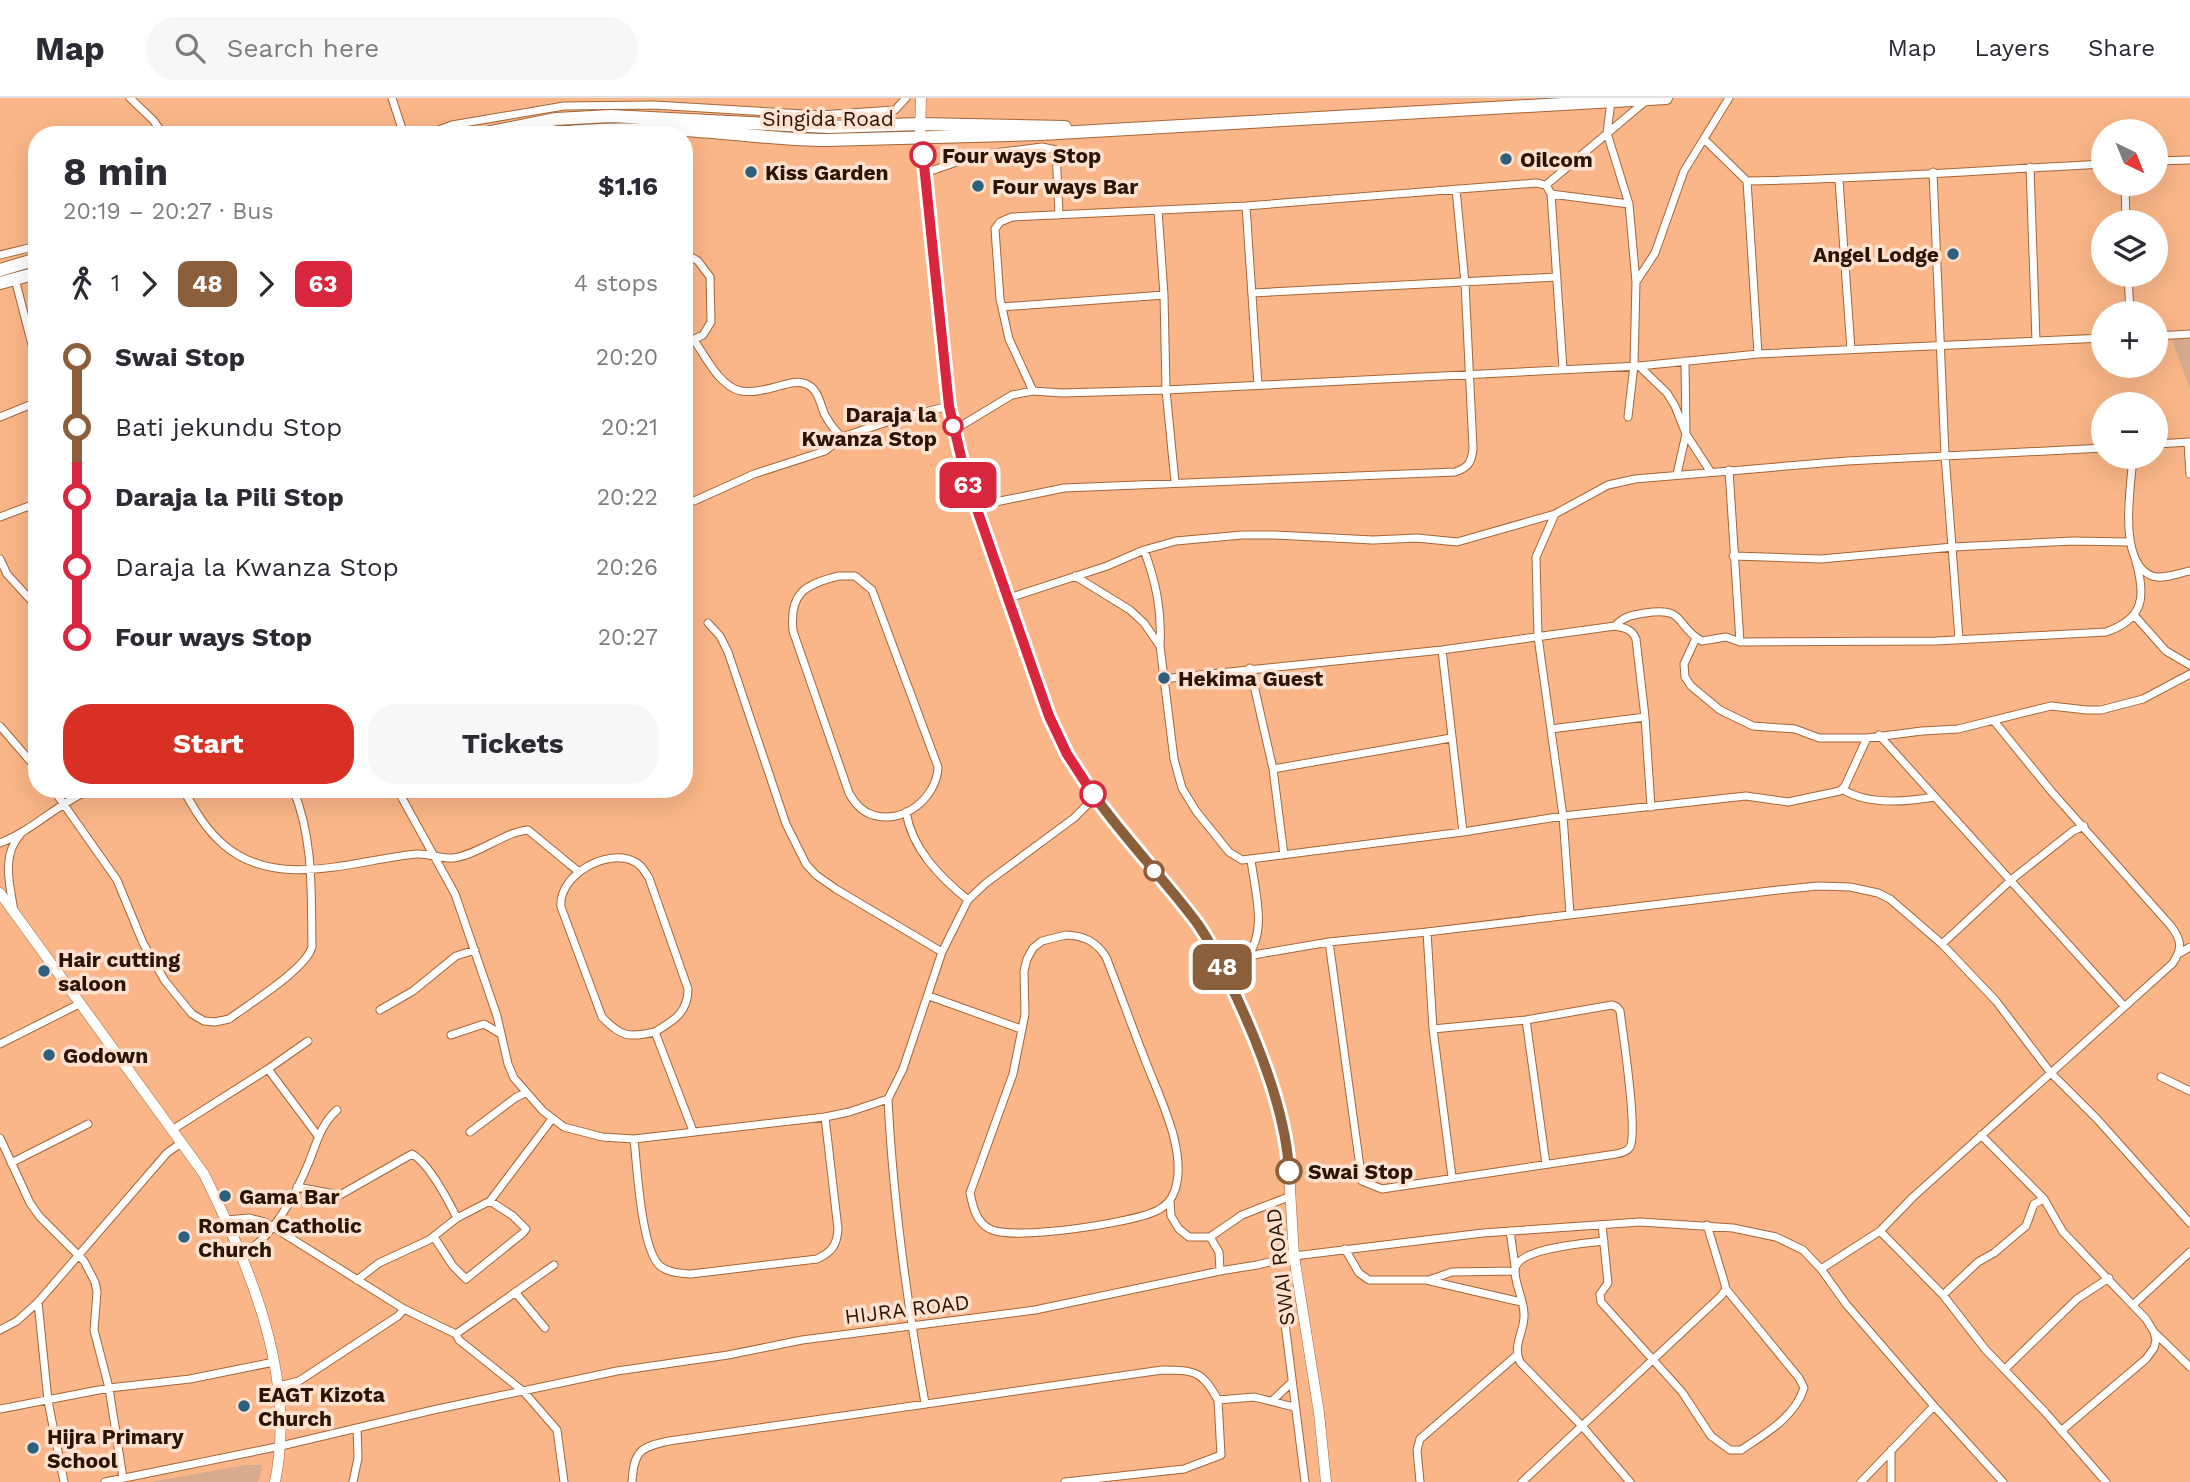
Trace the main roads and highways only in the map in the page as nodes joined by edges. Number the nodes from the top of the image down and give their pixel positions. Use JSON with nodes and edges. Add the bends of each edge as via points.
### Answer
{"nodes":[{"id":1,"x":1666,"y":98,"type":"edge"},
{"id":2,"x":1648,"y":99,"type":"edge"},
{"id":3,"x":521,"y":126,"type":"edge"},
{"id":4,"x":920,"y":130,"type":"junction"},
{"id":5,"x":693,"y":132,"type":"edge"},
{"id":6,"x":28,"y":262,"type":"edge"},
{"id":7,"x":0,"y":270,"type":"edge"},
{"id":8,"x":28,"y":275,"type":"edge"},
{"id":9,"x":0,"y":283,"type":"edge"}],
"edges":[{"from":1,"to":2,"type":"highway","name":"Singida Road"},
{"from":2,"to":4,"type":"highway","name":"Singida Road","via":[[1041,134]]},
{"from":3,"to":4,"type":"highway","name":"Singida Road","via":[[611,116]]},
{"from":4,"to":5,"type":"highway","name":"Singida Road","via":[[792,140]]},
{"from":6,"to":7,"type":"highway"},
{"from":8,"to":9,"type":"highway"}]}
